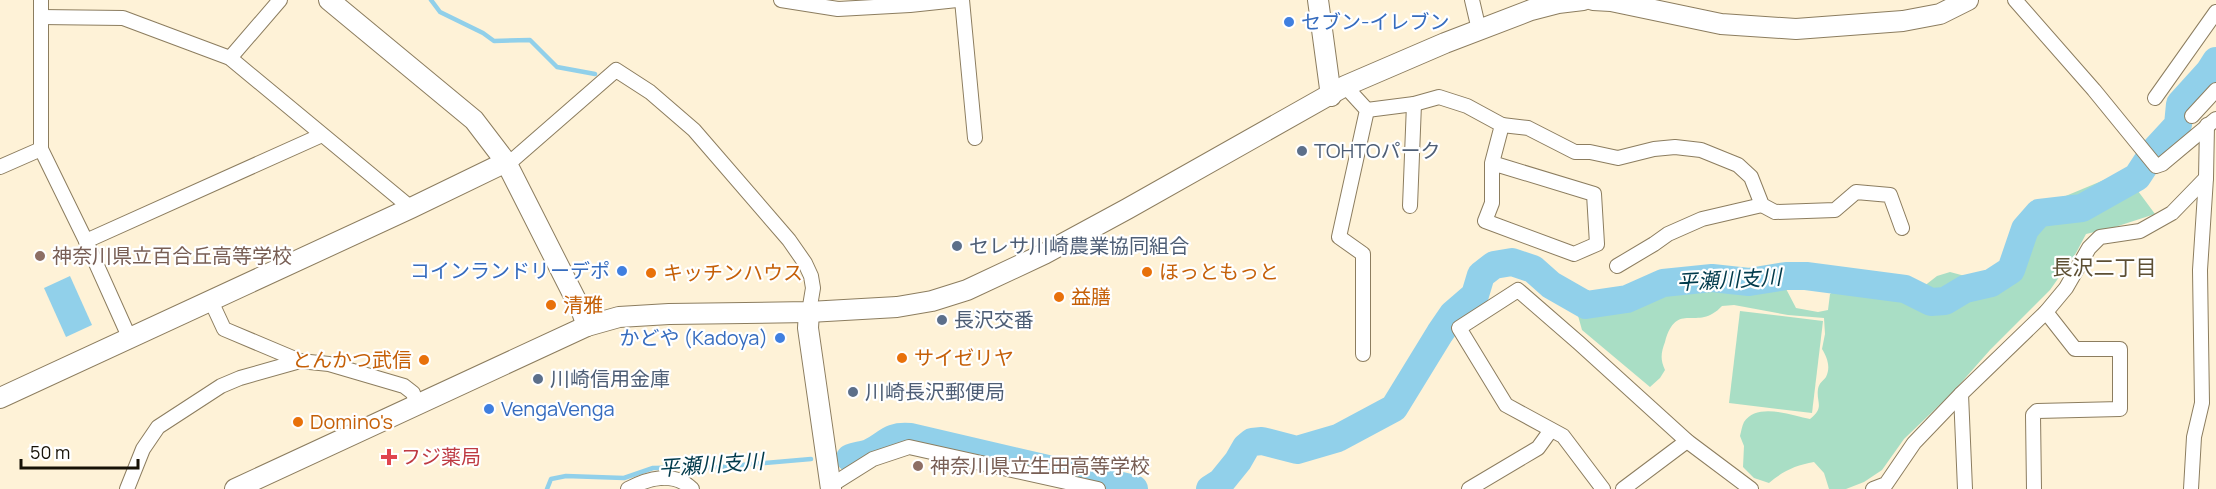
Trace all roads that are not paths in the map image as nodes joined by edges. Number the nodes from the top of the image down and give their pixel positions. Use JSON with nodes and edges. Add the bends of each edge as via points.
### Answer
{"nodes":[{"id":1,"x":41,"y":0,"type":"edge"},
{"id":2,"x":280,"y":0,"type":"edge"},
{"id":3,"x":329,"y":0,"type":"edge"},
{"id":4,"x":781,"y":0,"type":"edge"},
{"id":5,"x":959,"y":0,"type":"edge"},
{"id":6,"x":1317,"y":0,"type":"edge"},
{"id":7,"x":1472,"y":0,"type":"edge"},
{"id":8,"x":1582,"y":0,"type":"edge"},
{"id":9,"x":1968,"y":0,"type":"edge"},
{"id":10,"x":2015,"y":0,"type":"edge"},
{"id":11,"x":860,"y":4,"type":"edge"},
{"id":12,"x":1680,"y":8,"type":"edge"},
{"id":13,"x":2216,"y":12,"type":"edge"},
{"id":14,"x":41,"y":17,"type":"junction"},
{"id":15,"x":1479,"y":30,"type":"junction"},
{"id":16,"x":231,"y":58,"type":"junction"},
{"id":17,"x":2216,"y":90,"type":"edge"},
{"id":18,"x":1338,"y":91,"type":"junction"},
{"id":19,"x":2155,"y":98,"type":"dead end"},
{"id":20,"x":1414,"y":104,"type":"junction"},
{"id":21,"x":1367,"y":110,"type":"junction"},
{"id":22,"x":2192,"y":116,"type":"dead end"},
{"id":23,"x":2211,"y":122,"type":"edge"},
{"id":24,"x":1502,"y":125,"type":"junction"},
{"id":25,"x":322,"y":135,"type":"junction"},
{"id":26,"x":975,"y":138,"type":"dead end"},
{"id":27,"x":42,"y":149,"type":"junction"},
{"id":28,"x":506,"y":162,"type":"junction"},
{"id":29,"x":1492,"y":163,"type":"junction"},
{"id":30,"x":0,"y":167,"type":"edge"},
{"id":31,"x":2206,"y":178,"type":"junction"},
{"id":32,"x":1762,"y":204,"type":"junction"},
{"id":33,"x":1410,"y":206,"type":"dead end"},
{"id":34,"x":411,"y":208,"type":"junction"},
{"id":35,"x":1902,"y":228,"type":"dead end"},
{"id":36,"x":86,"y":241,"type":"junction"},
{"id":37,"x":1617,"y":266,"type":"dead end"},
{"id":38,"x":211,"y":301,"type":"junction"},
{"id":39,"x":809,"y":312,"type":"junction"},
{"id":40,"x":2046,"y":312,"type":"junction"},
{"id":41,"x":587,"y":326,"type":"junction"},
{"id":42,"x":130,"y":339,"type":"junction"},
{"id":43,"x":1363,"y":354,"type":"dead end"},
{"id":44,"x":300,"y":362,"type":"junction"},
{"id":45,"x":1961,"y":394,"type":"junction"},
{"id":46,"x":0,"y":398,"type":"edge"},
{"id":47,"x":417,"y":406,"type":"junction"},
{"id":48,"x":1551,"y":430,"type":"junction"},
{"id":49,"x":1687,"y":441,"type":"junction"},
{"id":50,"x":830,"y":483,"type":"edge"},
{"id":51,"x":1882,"y":487,"type":"edge"},
{"id":52,"x":127,"y":489,"type":"edge"},
{"id":53,"x":235,"y":489,"type":"edge"},
{"id":54,"x":628,"y":489,"type":"edge"},
{"id":55,"x":692,"y":489,"type":"edge"},
{"id":56,"x":1098,"y":489,"type":"edge"},
{"id":57,"x":1469,"y":489,"type":"edge"},
{"id":58,"x":1603,"y":489,"type":"edge"},
{"id":59,"x":1623,"y":489,"type":"edge"},
{"id":60,"x":1751,"y":489,"type":"edge"},
{"id":61,"x":1965,"y":489,"type":"edge"},
{"id":62,"x":2034,"y":489,"type":"edge"},
{"id":63,"x":2191,"y":489,"type":"edge"}],
"edges":[{"from":1,"to":14,"type":"street"},
{"from":2,"to":16,"type":"street"},
{"from":3,"to":28,"type":"street","via":[[474,120]]},
{"from":4,"to":11,"type":"street","via":[[838,9]]},
{"from":5,"to":11,"type":"street"},
{"from":5,"to":26,"type":"street"},
{"from":6,"to":18,"type":"street"},
{"from":7,"to":15,"type":"street"},
{"from":8,"to":12,"type":"street"},
{"from":8,"to":15,"type":"street","via":[[1531,10]]},
{"from":9,"to":12,"type":"street","via":[[1931,16],[1864,26],[1796,29],[1721,24]]},
{"from":10,"to":23,"type":"street","via":[[2156,166]]},
{"from":13,"to":19,"type":"street"},
{"from":14,"to":16,"type":"street","via":[[123,18]]},
{"from":14,"to":27,"type":"street"},
{"from":15,"to":18,"type":"street"},
{"from":16,"to":25,"type":"street"},
{"from":17,"to":22,"type":"street"},
{"from":18,"to":21,"type":"street"},
{"from":18,"to":39,"type":"street","via":[[1044,254],[967,290],[897,307]]},
{"from":20,"to":21,"type":"street"},
{"from":20,"to":24,"type":"street","via":[[1439,97],[1467,106]]},
{"from":20,"to":33,"type":"street"},
{"from":21,"to":43,"type":"street","via":[[1339,237],[1363,254]]},
{"from":23,"to":31,"type":"street"},
{"from":24,"to":29,"type":"street"},
{"from":24,"to":32,"type":"street","via":[[1528,128],[1575,152],[1618,158],[1654,149],[1701,150],[1738,165],[1751,177]]},
{"from":25,"to":34,"type":"street"},
{"from":25,"to":36,"type":"street"},
{"from":27,"to":30,"type":"street"},
{"from":27,"to":36,"type":"street"},
{"from":28,"to":34,"type":"street"},
{"from":28,"to":39,"type":"street","via":[[516,158],[616,70],[694,129],[789,240],[812,276]]},
{"from":28,"to":41,"type":"street"},
{"from":29,"to":29,"type":"street","via":[[1492,203],[1485,221],[1574,254],[1597,244],[1594,194]]},
{"from":31,"to":40,"type":"street","via":[[2172,213],[2140,231],[2100,237]]},
{"from":31,"to":63,"type":"street","via":[[2200,270],[2202,403],[2194,438]]},
{"from":32,"to":35,"type":"street","via":[[1775,212],[1835,210],[1856,192],[1890,195]]},
{"from":32,"to":37,"type":"street","via":[[1702,219],[1668,234]]},
{"from":34,"to":38,"type":"street"},
{"from":36,"to":42,"type":"street"},
{"from":38,"to":42,"type":"street"},
{"from":38,"to":44,"type":"street","via":[[224,329]]},
{"from":39,"to":41,"type":"street","via":[[619,317]]},
{"from":39,"to":50,"type":"street"},
{"from":40,"to":45,"type":"street"},
{"from":40,"to":62,"type":"street","via":[[2075,349],[2120,349],[2120,409],[2037,411],[2033,415]]},
{"from":41,"to":47,"type":"street"},
{"from":42,"to":46,"type":"street"},
{"from":44,"to":47,"type":"street","via":[[329,364],[404,386],[413,393]]},
{"from":44,"to":52,"type":"street","via":[[221,386],[158,427],[143,449]]},
{"from":45,"to":51,"type":"street","via":[[1914,443]]},
{"from":45,"to":61,"type":"street"},
{"from":47,"to":53,"type":"street"},
{"from":48,"to":49,"type":"street","via":[[1506,405],[1459,328],[1518,290]]},
{"from":48,"to":57,"type":"street","via":[[1538,448]]},
{"from":48,"to":58,"type":"street","via":[[1563,436]]},
{"from":49,"to":59,"type":"street"},
{"from":49,"to":60,"type":"street"},
{"from":50,"to":56,"type":"street","via":[[873,459],[909,447]]},
{"from":54,"to":55,"type":"street","via":[[647,479],[669,478]]}]}
